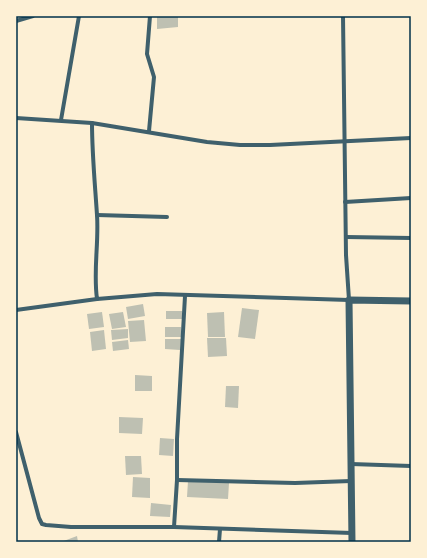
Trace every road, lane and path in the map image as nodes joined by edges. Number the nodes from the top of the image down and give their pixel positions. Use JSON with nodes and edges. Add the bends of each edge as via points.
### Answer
{"nodes":[{"id":1,"x":33,"y":16,"type":"edge"},
{"id":2,"x":79,"y":16,"type":"edge"},
{"id":3,"x":150,"y":16,"type":"edge"},
{"id":4,"x":343,"y":16,"type":"edge"},
{"id":5,"x":16,"y":21,"type":"edge"},
{"id":6,"x":16,"y":118,"type":"edge"},
{"id":7,"x":61,"y":120,"type":"junction"},
{"id":8,"x":92,"y":123,"type":"junction"},
{"id":9,"x":149,"y":131,"type":"junction"},
{"id":10,"x":411,"y":138,"type":"edge"},
{"id":11,"x":345,"y":142,"type":"junction"},
{"id":12,"x":411,"y":198,"type":"edge"},
{"id":13,"x":345,"y":202,"type":"junction"},
{"id":14,"x":97,"y":215,"type":"junction"},
{"id":15,"x":167,"y":217,"type":"dead end"},
{"id":16,"x":346,"y":237,"type":"junction"},
{"id":17,"x":411,"y":238,"type":"edge"},
{"id":18,"x":185,"y":296,"type":"junction"},
{"id":19,"x":97,"y":299,"type":"junction"},
{"id":20,"x":349,"y":300,"type":"junction"},
{"id":21,"x":411,"y":301,"type":"edge"},
{"id":22,"x":16,"y":310,"type":"edge"},
{"id":23,"x":16,"y":432,"type":"edge"},
{"id":24,"x":351,"y":464,"type":"junction"},
{"id":25,"x":411,"y":466,"type":"edge"},
{"id":26,"x":177,"y":480,"type":"junction"},
{"id":27,"x":351,"y":481,"type":"junction"},
{"id":28,"x":174,"y":527,"type":"junction"},
{"id":29,"x":220,"y":529,"type":"junction"},
{"id":30,"x":352,"y":533,"type":"junction"},
{"id":31,"x":219,"y":542,"type":"edge"},
{"id":32,"x":352,"y":542,"type":"edge"}],
"edges":[{"from":1,"to":5,"type":"street"},
{"from":2,"to":7,"type":"street"},
{"from":3,"to":9,"type":"street","via":[[147,54],[154,77]]},
{"from":4,"to":11,"type":"street"},
{"from":6,"to":7,"type":"street"},
{"from":7,"to":8,"type":"street"},
{"from":8,"to":9,"type":"street"},
{"from":8,"to":14,"type":"street","via":[[92,160]]},
{"from":9,"to":11,"type":"street","via":[[207,142],[240,145]]},
{"from":10,"to":11,"type":"street"},
{"from":11,"to":13,"type":"street"},
{"from":12,"to":13,"type":"street"},
{"from":13,"to":16,"type":"street"},
{"from":14,"to":15,"type":"street"},
{"from":14,"to":19,"type":"street"},
{"from":16,"to":17,"type":"street"},
{"from":16,"to":20,"type":"street"},
{"from":18,"to":19,"type":"street","via":[[158,294]]},
{"from":18,"to":20,"type":"street"},
{"from":18,"to":26,"type":"street"},
{"from":19,"to":22,"type":"street"},
{"from":20,"to":21,"type":"street"},
{"from":20,"to":24,"type":"street"},
{"from":23,"to":28,"type":"street","via":[[42,524],[71,527]]},
{"from":24,"to":25,"type":"street"},
{"from":24,"to":27,"type":"street"},
{"from":26,"to":27,"type":"street","via":[[295,483]]},
{"from":26,"to":28,"type":"street"},
{"from":27,"to":30,"type":"street"},
{"from":28,"to":29,"type":"street"},
{"from":29,"to":30,"type":"street"},
{"from":29,"to":31,"type":"street"},
{"from":30,"to":32,"type":"street"}]}
